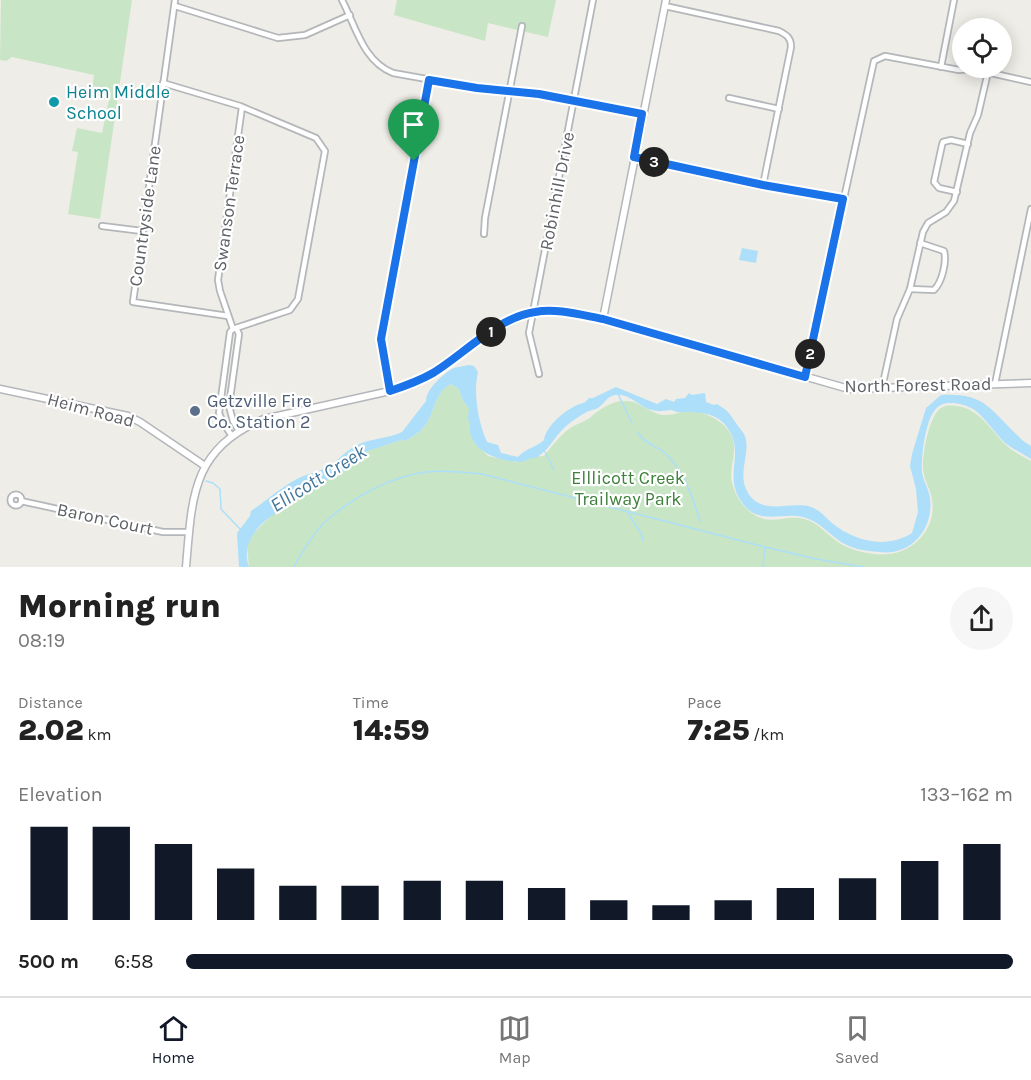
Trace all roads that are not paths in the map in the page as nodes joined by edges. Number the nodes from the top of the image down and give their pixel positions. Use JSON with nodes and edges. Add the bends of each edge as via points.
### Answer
{"nodes":[{"id":1,"x":342,"y":0,"type":"edge"},
{"id":2,"x":593,"y":0,"type":"edge"},
{"id":3,"x":954,"y":0,"type":"edge"},
{"id":4,"x":175,"y":3,"type":"edge"},
{"id":5,"x":665,"y":3,"type":"edge"},
{"id":6,"x":350,"y":15,"type":"junction"},
{"id":7,"x":522,"y":26,"type":"dead end"},
{"id":8,"x":941,"y":68,"type":"junction"},
{"id":9,"x":952,"y":69,"type":"edge"},
{"id":10,"x":987,"y":78,"type":"edge"},
{"id":11,"x":1012,"y":78,"type":"edge"},
{"id":12,"x":429,"y":80,"type":"junction"},
{"id":13,"x":1031,"y":82,"type":"edge"},
{"id":14,"x":163,"y":83,"type":"junction"},
{"id":15,"x":508,"y":91,"type":"junction"},
{"id":16,"x":729,"y":98,"type":"dead end"},
{"id":17,"x":574,"y":100,"type":"junction"},
{"id":18,"x":242,"y":107,"type":"junction"},
{"id":19,"x":779,"y":109,"type":"junction"},
{"id":20,"x":642,"y":114,"type":"junction"},
{"id":21,"x":968,"y":144,"type":"junction"},
{"id":22,"x":634,"y":157,"type":"junction"},
{"id":23,"x":763,"y":185,"type":"junction"},
{"id":24,"x":957,"y":192,"type":"junction"},
{"id":25,"x":843,"y":199,"type":"junction"},
{"id":26,"x":1031,"y":208,"type":"edge"},
{"id":27,"x":102,"y":226,"type":"dead end"},
{"id":28,"x":142,"y":231,"type":"junction"},
{"id":29,"x":484,"y":234,"type":"dead end"},
{"id":30,"x":920,"y":243,"type":"junction"},
{"id":31,"x":910,"y":289,"type":"junction"},
{"id":32,"x":534,"y":312,"type":"junction"},
{"id":33,"x":228,"y":316,"type":"junction"},
{"id":34,"x":603,"y":319,"type":"junction"},
{"id":35,"x":235,"y":329,"type":"junction"},
{"id":36,"x":539,"y":374,"type":"dead end"},
{"id":37,"x":805,"y":377,"type":"junction"},
{"id":38,"x":1031,"y":382,"type":"edge"},
{"id":39,"x":995,"y":384,"type":"junction"},
{"id":40,"x":882,"y":388,"type":"junction"},
{"id":41,"x":0,"y":389,"type":"edge"},
{"id":42,"x":390,"y":391,"type":"junction"},
{"id":43,"x":239,"y":431,"type":"junction"},
{"id":44,"x":232,"y":436,"type":"junction"},
{"id":45,"x":205,"y":466,"type":"junction"},
{"id":46,"x":21,"y":501,"type":"dead end"},
{"id":47,"x":189,"y":532,"type":"junction"},
{"id":48,"x":186,"y":567,"type":"edge"}],
"edges":[{"from":1,"to":6,"type":"street"},
{"from":2,"to":17,"type":"street","name":"Robinhill Drive"},
{"from":3,"to":8,"type":"street"},
{"from":4,"to":6,"type":"street","via":[[278,38],[305,35]]},
{"from":4,"to":14,"type":"street","name":"Countryside Lane"},
{"from":5,"to":19,"type":"street","via":[[787,35],[791,47]]},
{"from":5,"to":20,"type":"street"},
{"from":6,"to":12,"type":"street","via":[[365,49],[377,64],[393,73]]},
{"from":7,"to":15,"type":"street"},
{"from":8,"to":9,"type":"street"},
{"from":8,"to":25,"type":"street","via":[[885,56],[874,61]]},
{"from":10,"to":21,"type":"street"},
{"from":11,"to":13,"type":"street"},
{"from":12,"to":15,"type":"street"},
{"from":12,"to":42,"type":"street","via":[[381,339]]},
{"from":14,"to":18,"type":"street"},
{"from":14,"to":28,"type":"street","name":"Countryside Lane"},
{"from":15,"to":17,"type":"street"},
{"from":15,"to":29,"type":"street"},
{"from":16,"to":19,"type":"street"},
{"from":17,"to":20,"type":"street"},
{"from":17,"to":32,"type":"street","name":"Robinhill Drive"},
{"from":18,"to":33,"type":"street","name":"Swanson Terrace","via":[[218,280]]},
{"from":18,"to":35,"type":"street","via":[[316,138],[326,154],[298,299],[290,310]]},
{"from":19,"to":23,"type":"street"},
{"from":20,"to":22,"type":"street"},
{"from":21,"to":24,"type":"street"},
{"from":21,"to":24,"type":"street","via":[[951,140],[942,145],[934,182],[939,188]]},
{"from":22,"to":23,"type":"street"},
{"from":22,"to":34,"type":"street"},
{"from":23,"to":25,"type":"street"},
{"from":24,"to":30,"type":"street","via":[[950,208],[925,228]]},
{"from":25,"to":37,"type":"street"},
{"from":26,"to":39,"type":"street"},
{"from":27,"to":28,"type":"street"},
{"from":28,"to":33,"type":"street","name":"Countryside Lane","via":[[133,302]]},
{"from":30,"to":31,"type":"street"},
{"from":30,"to":31,"type":"street","via":[[944,251],[939,284],[934,290]]},
{"from":31,"to":40,"type":"street","via":[[897,319]]},
{"from":32,"to":34,"type":"street","name":"North Forest Road","via":[[570,312]]},
{"from":32,"to":36,"type":"street","name":"Robinhill Drive","via":[[529,333]]},
{"from":32,"to":42,"type":"street","name":"North Forest Road","via":[[477,340],[427,376]]},
{"from":33,"to":35,"type":"street","name":"Swanson Terrace"},
{"from":34,"to":37,"type":"street","name":"North Forest Road"},
{"from":35,"to":43,"type":"street","name":"Swanson Terrace","via":[[239,334],[229,406]]},
{"from":35,"to":44,"type":"street","via":[[230,332],[219,413]]},
{"from":37,"to":40,"type":"street","name":"North Forest Road","via":[[849,389]]},
{"from":38,"to":39,"type":"street","name":"North Forest Road"},
{"from":39,"to":40,"type":"street","name":"North Forest Road"},
{"from":41,"to":45,"type":"street","name":"Heim Road","via":[[128,416]]},
{"from":42,"to":43,"type":"street","name":"North Forest Road","via":[[264,419]]},
{"from":43,"to":44,"type":"street","name":"North Forest Road"},
{"from":44,"to":45,"type":"street","name":"North Forest Road"},
{"from":45,"to":47,"type":"street","name":"North Forest Road","via":[[192,499]]},
{"from":46,"to":47,"type":"street","name":"Baron Court","via":[[164,532]]},
{"from":47,"to":48,"type":"street","name":"North Forest Road"}]}
